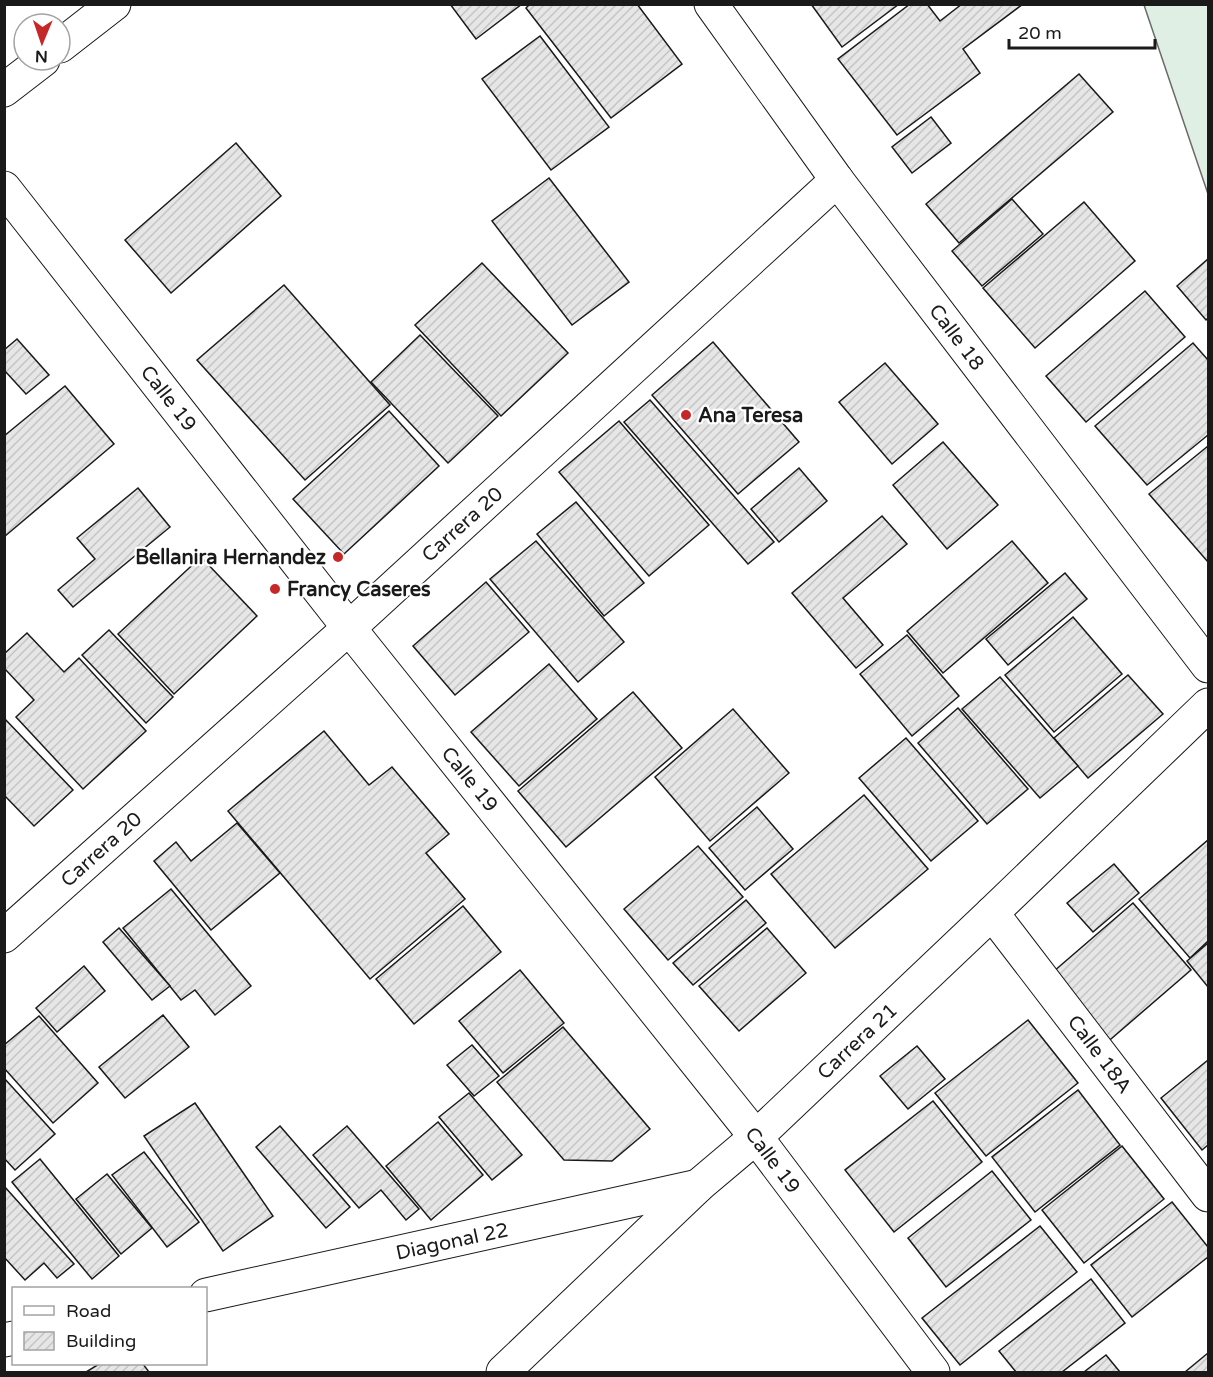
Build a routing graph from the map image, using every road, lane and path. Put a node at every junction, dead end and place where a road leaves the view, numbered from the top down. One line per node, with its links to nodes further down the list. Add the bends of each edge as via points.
1 (114, 4): 3 (street)
2 (711, 4): 6 (street, Calle 18)
3 (72, 37)
4 (27, 72): 5 (street)
5 (4, 90)
6 (837, 180): 8 (street, Carrera 20); 9 (street, Calle 18)
7 (4, 188): 8 (street, Calle 19)
8 (349, 628): 12 (street, Carrera 20); 13 (street, Calle 19)
9 (1209, 666)
10 (1209, 705): 11 (street, Carrera 21)
11 (992, 913): 13 (street, Carrera 21); 15 (street, Calle 18A)
12 (4, 936)
13 (756, 1137): 14 (street, Carrera 21); 18 (street, Calle 19)
14 (698, 1186): 16 (street, Diagonal 22); 17 (street, Carrera 21)
15 (1209, 1195)
16 (207, 1295)
17 (503, 1372)
18 (933, 1372)

